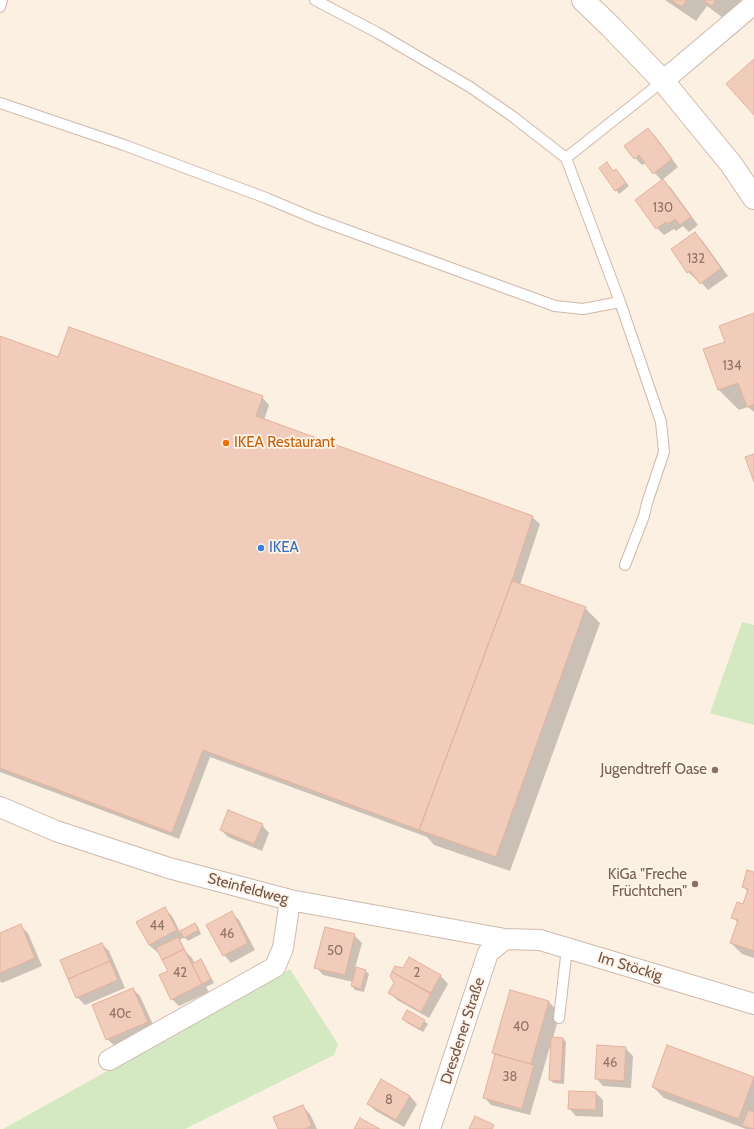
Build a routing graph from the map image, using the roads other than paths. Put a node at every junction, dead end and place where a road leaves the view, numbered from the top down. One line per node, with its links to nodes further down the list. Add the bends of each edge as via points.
1 (2, 0): 5 (lane)
2 (315, 0): 8 (lane, via 378,33 470,87)
3 (582, 0): 6 (main road, via 612,27)
4 (754, 4): 6 (street)
5 (0, 6)
6 (663, 81): 8 (lane); 9 (main road, via 731,164)
7 (0, 102): 10 (lane, via 124,145 316,219 555,306 584,309)
8 (566, 158): 10 (lane)
9 (754, 198)
10 (620, 302): 11 (lane, via 661,422 664,452)
11 (625, 565)
12 (0, 807): 13 (street, Steinfeldweg, via 56,831 169,868)
13 (290, 900): 14 (street, Steinfeldweg); 18 (street, via 282,948 275,967)
14 (505, 939): 15 (street, Im Stöckig, via 540,940); 19 (street, Dresdener Straße, via 488,953)
15 (567, 948): 16 (street, Im Stöckig); 17 (lane)
16 (754, 1004)
17 (560, 1018)
18 (108, 1060)
19 (430, 1129)

